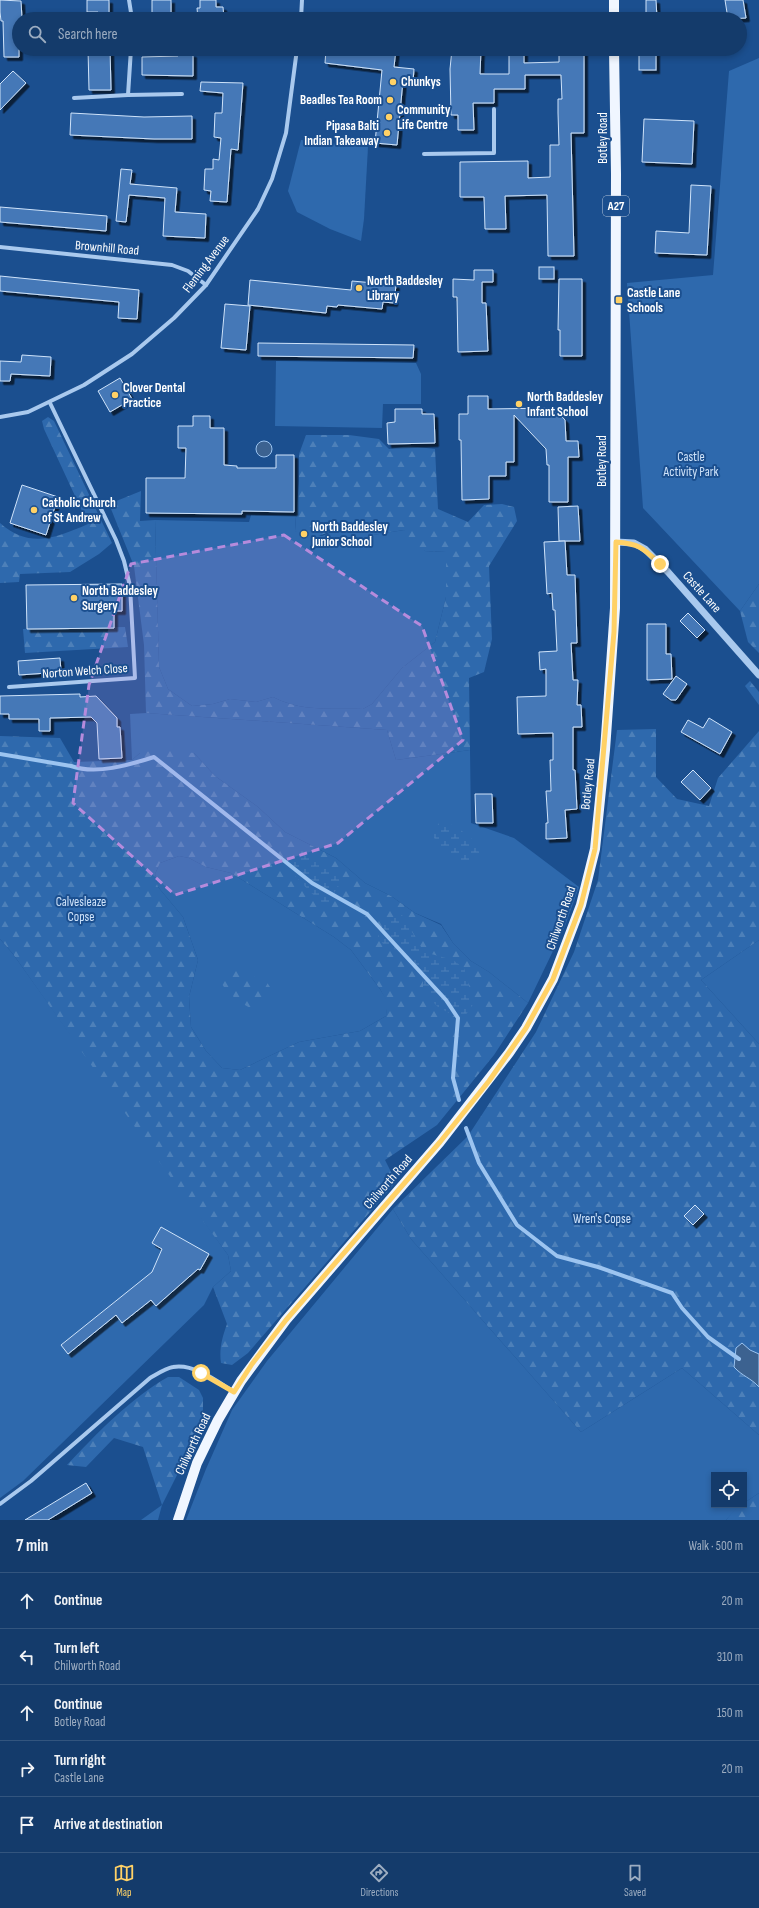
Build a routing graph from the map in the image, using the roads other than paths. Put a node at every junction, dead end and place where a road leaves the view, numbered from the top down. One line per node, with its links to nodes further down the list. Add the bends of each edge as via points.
1 (129, 0): 4 (street)
2 (302, 0): 5 (street)
3 (614, 0): 6 (main road)
4 (131, 12)
5 (301, 12)
6 (614, 12)
7 (131, 56): 11 (street)
8 (296, 56): 16 (street, Fleming Avenue, via 286,133 272,179 258,209)
9 (614, 56): 19 (main road, Botley Road / A27)
10 (182, 94): 11 (street)
11 (128, 95): 12 (street)
12 (74, 98)
13 (494, 109): 14 (street, via 494,153)
14 (424, 154)
15 (0, 247): 16 (street, Brownhill Road, via 172,265 188,271)
16 (206, 285): 17 (street, Fleming Avenue, via 174,318 132,354)
17 (50, 403): 18 (street, Fleming Avenue, via 28,412); 21 (street, Norton Welch Close, via 124,561 130,586 135,678)
18 (0, 417)
19 (616, 542): 20 (street, Castle Lane, via 634,543 644,549 668,572); 22 (main road, Botley Road / A27, via 614,632)
20 (759, 675)
21 (9, 687)
22 (595, 849): 23 (main road, Chilworth Road / A27, via 581,905 562,958 521,1034 489,1081 440,1142 286,1320)
23 (234, 1392): 24 (street, via 201,1373 184,1367 173,1367 150,1378 31,1481); 25 (main road, Chilworth Road / A27, via 197,1463)
24 (0, 1504)
25 (178, 1520)

